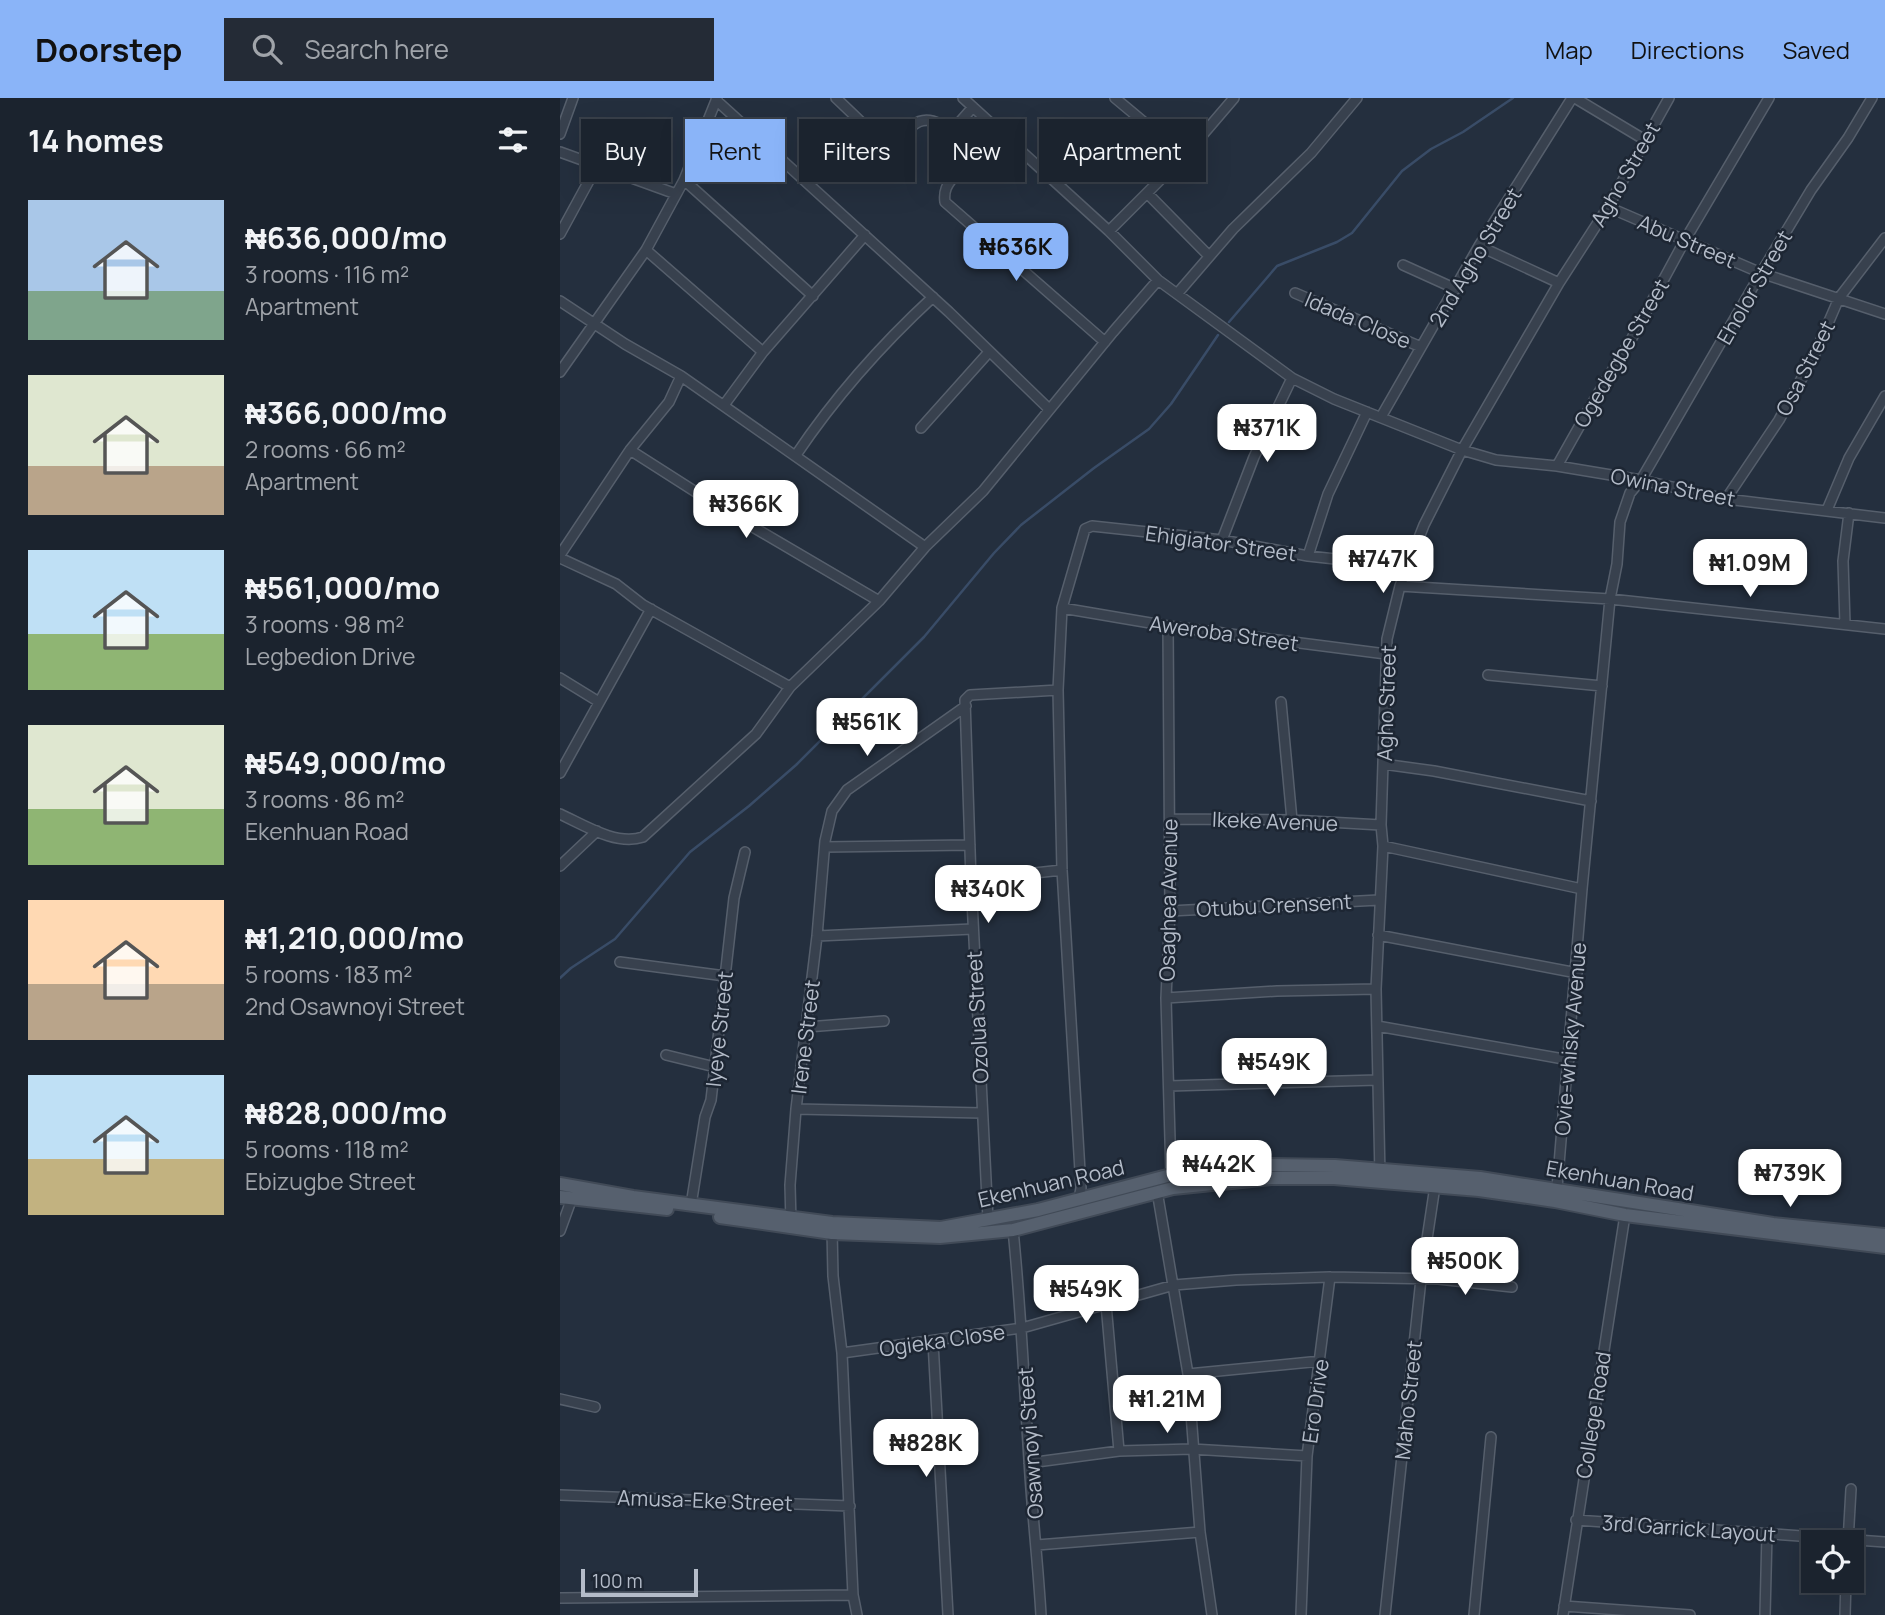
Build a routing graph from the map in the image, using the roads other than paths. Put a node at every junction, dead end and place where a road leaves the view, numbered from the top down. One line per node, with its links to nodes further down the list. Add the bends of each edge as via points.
1 (573, 98): 17 (street)
2 (836, 98): 15 (street, via 882,142 890,144 915,122)
3 (963, 98): 12 (street, Owina Street)
4 (1115, 98): 14 (street)
5 (1234, 98): 16 (street)
6 (1357, 98): 36 (street, via 1311,153)
7 (1574, 98): 18 (street); 34 (street, 2nd Agho Street)
8 (1669, 98): 18 (street, Agho Street)
9 (1769, 98): 33 (street, Ogedegbe Street)
10 (1872, 98): 38 (street, Eholor Street)
11 (717, 99): 21 (street); 31 (street)
12 (973, 107): 13 (street); 29 (street, Owina Street)
13 (962, 119)
14 (1139, 119)
15 (929, 120)
16 (1206, 131)
17 (560, 134)
18 (1645, 140): 28 (street, Agho Street)
19 (560, 152): 20 (street)
20 (581, 160)
21 (684, 180): 27 (street); 44 (street)
22 (588, 182): 30 (street)
23 (642, 182): 27 (street)
24 (950, 182): 50 (street, via 945,202)
25 (1158, 182): 26 (street)
26 (1147, 193): 29 (street); 36 (street)
27 (676, 194): 35 (street)
28 (1608, 207): 33 (street, Abu Street); 40 (street, Agho Street)
29 (1109, 231): 39 (street, Owina Street)
30 (560, 234)
31 (865, 236): 44 (street); 45 (street)
32 (1885, 238): 46 (street, Osa Street)
33 (1685, 240): 38 (street, Abu Street); 66 (street, Ogedegbe Street)
34 (1479, 246): 40 (street); 41 (street, 2nd Agho Street)
35 (646, 250): 49 (street); 52 (street)
36 (1209, 256): 43 (street)
37 (1403, 265): 41 (street)
38 (1761, 273): 46 (street, Abu Street); 67 (street, Eholor Street)
39 (1158, 280): 43 (street, Owina Street); 50 (street)
40 (1559, 283): 64 (street, Agho Street)
41 (1455, 289): 51 (street, 2nd Agho Street)
42 (1295, 293): 51 (street, Idada Close)
43 (1177, 294): 56 (street, Owina Street)
44 (813, 296): 52 (street)
45 (933, 297): 53 (street); 65 (street, via 861,370)
46 (1839, 298): 48 (street, Abu Street); 68 (street, Osa Street, via 1779,420)
47 (560, 301): 49 (street)
48 (1885, 314)
49 (596, 324): 54 (street); 55 (street)
50 (1105, 342): 59 (street)
51 (1421, 347): 61 (street, 2nd Agho Street)
52 (763, 352): 58 (street)
53 (989, 352): 59 (street); 62 (street)
54 (560, 372)
55 (681, 376): 58 (street); 63 (street, via 665,408)
56 (1292, 379): 60 (street, Owina Street); 72 (street, via 1254,457)
57 (1885, 396): 69 (street, via 1849,458)
58 (724, 405): 65 (street)
59 (1049, 409): 73 (street, via 983,491)
60 (1367, 412): 61 (street, Owina Street); 74 (street, via 1328,494)
61 (1381, 417): 64 (street, Owina Street)
62 (920, 428)
63 (630, 450): 75 (street); 79 (street)
64 (1462, 450): 66 (street, Owina Street, via 1496,460); 76 (street, Agho Street)
65 (796, 455): 73 (street)
66 (1557, 466): 67 (street, Owina Street)
67 (1641, 480): 68 (street, Owina Street); 78 (street, Eholor Street, via 1630,493 1620,522)
68 (1726, 499): 69 (street, Owina Street)
69 (1827, 510): 70 (street, Owina Street)
70 (1849, 513): 71 (street, Owina Street); 82 (street, via 1843,561)
71 (1885, 518)
72 (1222, 540): 74 (street, Ehigiator Street); 80 (street, Ehigiator Street, via 1092,526 1081,537)
73 (925, 547): 79 (street)
74 (1308, 556): 76 (street, Ehigiator Street)
75 (560, 557): 81 (street, via 616,584)
76 (1408, 567): 77 (street, Agho Street)
77 (1400, 586): 78 (street); 85 (street, Agho Street)
78 (1610, 599): 82 (street); 88 (street, Ovie-whisky Avenue)
79 (878, 601): 89 (street)
80 (1062, 608): 83 (street, Aweroba Street); 90 (street)
81 (651, 609): 89 (street); 91 (street)
82 (1845, 624): 84 (street)
83 (1168, 626): 85 (street, Aweroba Street); 98 (street, Osaghea Avenue)
84 (1885, 629)
85 (1386, 654): 94 (street, Agho Street)
86 (1488, 675): 88 (street)
87 (560, 678): 91 (street)
88 (1602, 686): 96 (street, Ovie-whisky Avenue)
89 (790, 687): 101 (street, via 756,734 643,837 623,839)
90 (1058, 690): 93 (street, via 970,695); 107 (street)
91 (599, 702): 95 (street)
92 (1281, 702): 99 (street)
93 (966, 706): 102 (street, Ozolua Street); 104 (street, Irene Street, via 840,797 832,811)
94 (1383, 764): 96 (street); 100 (street, Agho Street)
95 (560, 773)
96 (1591, 802): 109 (street, Ovie-whisky Avenue)
97 (560, 814): 101 (street)
98 (1170, 819): 99 (street, Ikeke Avenue); 111 (street, Osaghea Avenue)
99 (1292, 820): 100 (street, Ikeke Avenue)
100 (1381, 825): 103 (street, Agho Street)
101 (597, 831): 106 (street)
102 (970, 845): 104 (street); 108 (street, Ozolua Street)
103 (1383, 846): 109 (street); 110 (street, Agho Street)
104 (825, 847): 114 (street, Irene Street)
105 (745, 852): 117 (street, Iyeye Street, via 734,898)
106 (560, 866)
107 (1062, 870): 108 (street); 137 (street, via 1082,1188)
108 (971, 880): 112 (street, Ozolua Street)
109 (1582, 889): 116 (street, Ovie-whisky Avenue)
110 (1379, 900): 111 (street, Otubu Crensent); 113 (street, Agho Street)
111 (1170, 911): 119 (street, Osaghea Avenue)
112 (973, 929): 114 (street); 129 (street, Ozolua Street)
113 (1378, 935): 116 (street); 118 (street, Agho Street)
114 (817, 936): 122 (street, Irene Street)
115 (620, 962): 117 (street)
116 (1577, 973): 124 (street, Ovie-whisky Avenue)
117 (725, 976): 125 (street, Iyeye Street)
118 (1376, 989): 119 (street); 121 (street, Agho Street)
119 (1166, 998): 127 (street, Osaghea Avenue)
120 (884, 1021): 122 (street)
121 (1377, 1026): 124 (street); 126 (street, Agho Street)
122 (807, 1027): 128 (street, Irene Street)
123 (666, 1055): 125 (street)
124 (1569, 1059): 134 (street, Ovie-whisky Avenue)
125 (715, 1067): 138 (street, Iyeye Street)
126 (1378, 1080): 127 (street); 131 (street, Agho Street)
127 (1169, 1086): 130 (street, Osaghea Avenue)
128 (796, 1109): 129 (street); 141 (street, Irene Street)
129 (982, 1113): 140 (street, Ozolua Street)
130 (1171, 1175): 131 (main road, Ekenhuan Road, via 1270,1165); 137 (main road, Ekenhuan Road)
131 (1380, 1175): 133 (main road, Ekenhuan Road); 134 (main road, Ekenhuan Road, via 1480,1178); 135 (main road, Ekenhuan Road, via 1271,1178)
132 (560, 1184): 138 (main road, Ekenhuan Road)
133 (1435, 1186): 139 (main road, Ekenhuan Road); 148 (street, Maho Street)
134 (1557, 1188): 145 (main road, Ekenhuan Road, via 1773,1224)
135 (1157, 1191): 143 (main road, Ekenhuan Road); 149 (street)
136 (566, 1197): 141 (main road, Ekenhuan Road); 144 (street)
137 (1079, 1199): 140 (main road, Ekenhuan Road)
138 (691, 1205): 141 (main road, Ekenhuan Road)
139 (1625, 1215): 146 (main road, Ekenhuan Road); 167 (street, College Road)
140 (988, 1219): 142 (main road, Ekenhuan Road, via 941,1228)
141 (791, 1223): 142 (main road, Ekenhuan Road)
142 (832, 1228): 143 (main road, Ekenhuan Road, via 940,1237); 154 (street)
143 (1013, 1230): 152 (street, Osawnoyi Steet)
144 (560, 1231)
145 (1885, 1235)
146 (1885, 1247)
147 (1330, 1278): 148 (street); 149 (street, Ogieka Close); 155 (street, Ero Drive)
148 (1420, 1279): 150 (street); 184 (street, Maho Street)
149 (1174, 1285): 151 (street, Ogieka Close); 156 (street)
150 (1512, 1287)
151 (1106, 1304): 152 (street, Ogieka Close); 161 (street)
152 (1022, 1328): 153 (street, Ogieka Close); 163 (street, Osawnoyi Steet)
153 (933, 1342): 154 (street, Ogieka Close); 180 (street)
154 (842, 1353): 166 (street)
155 (1321, 1361): 156 (street); 162 (street, Ero Drive)
156 (1188, 1374): 160 (street)
157 (560, 1399): 158 (street)
158 (595, 1407)
159 (1491, 1437): 185 (street)
160 (1192, 1449): 161 (street); 162 (street); 169 (street)
161 (1119, 1451): 163 (street)
162 (1307, 1456): 183 (street, Ero Drive)
163 (1029, 1463): 174 (street, Osawnoyi Steet)
164 (1851, 1489): 168 (street)
165 (560, 1495): 166 (street, Amusa-Eke Street)
166 (850, 1506): 176 (street)
167 (1576, 1520): 170 (street, 3rd Garrick Layout); 178 (street, College Road)
168 (1849, 1530)
169 (1200, 1532): 174 (street); 182 (street)
170 (1768, 1533): 171 (street, 3rd Garrick Layout); 187 (street)
171 (1801, 1536)
172 (1864, 1541): 173 (street, 3rd Garrick Layout)
173 (1885, 1542)
174 (1037, 1545): 181 (street, Osawnoyi Steet)
175 (1846, 1593): 188 (street)
176 (853, 1595): 177 (street); 179 (street)
177 (560, 1598)
178 (1564, 1611): 186 (street)
179 (856, 1615)
180 (948, 1615)
181 (1041, 1615)
182 (1212, 1615)
183 (1301, 1615)
184 (1385, 1615)
185 (1475, 1615)
186 (1690, 1615)
187 (1765, 1615)
188 (1845, 1615)

